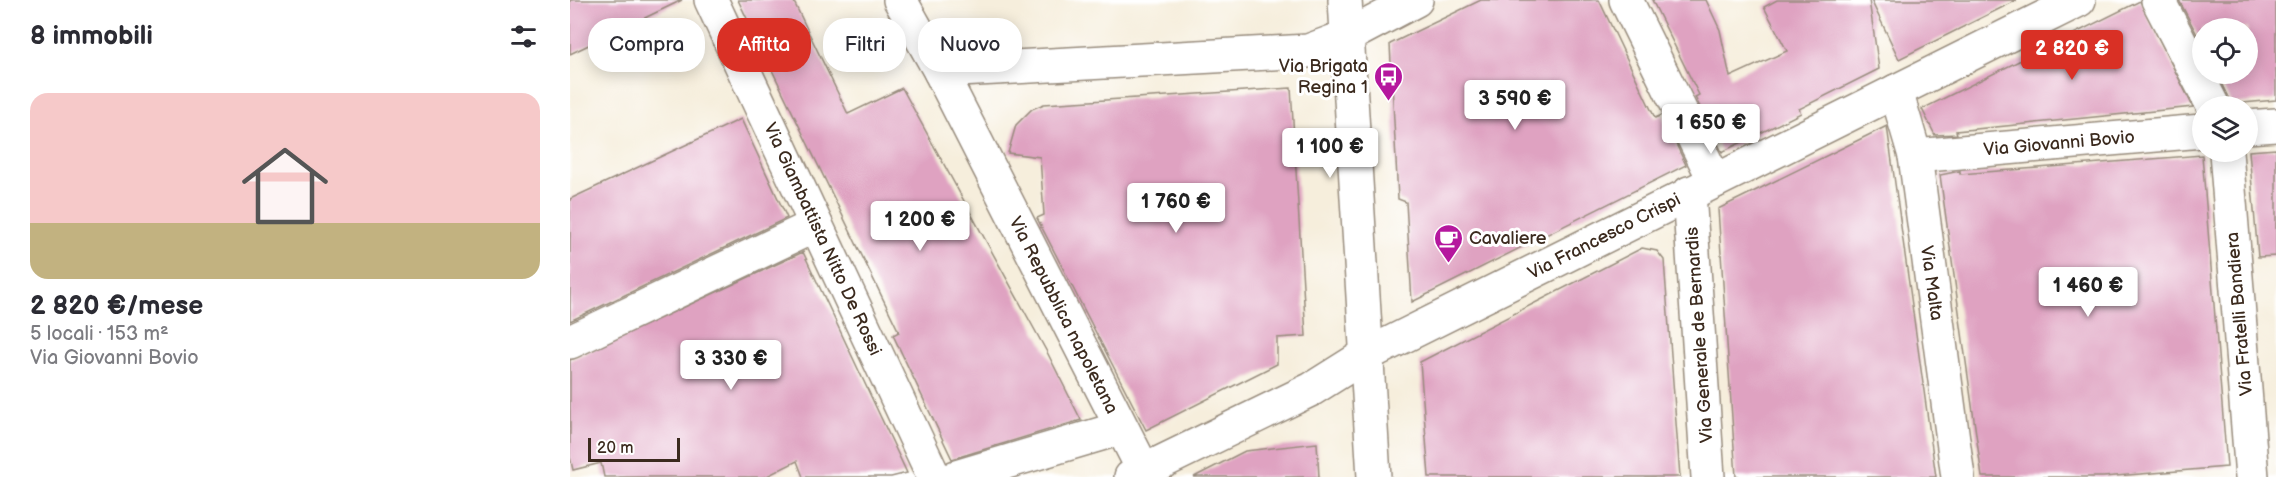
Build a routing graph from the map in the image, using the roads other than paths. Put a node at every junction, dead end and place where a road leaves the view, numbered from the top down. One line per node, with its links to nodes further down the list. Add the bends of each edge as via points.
1 (711, 0): 20 (street, Via Giambattista Nitto De Rossi)
2 (900, 0): 8 (street, Via Repubblica napoletana)
3 (1345, 0): 9 (street)
4 (1416, 0): 9 (street)
5 (1626, 0): 19 (street)
6 (2079, 0): 12 (street, Via Francesco Crispi)
7 (2158, 0): 13 (street)
8 (918, 32)
9 (1348, 36): 10 (street, via 1308,51 1290,53); 22 (street)
10 (1022, 66)
11 (941, 72): 23 (street, Via Repubblica napoletana)
12 (1896, 91): 17 (street, Via Malta); 19 (street, Via Francesco Crispi)
13 (2208, 96)
14 (2276, 125): 15 (street)
15 (2258, 126)
16 (2192, 132): 17 (street, Via Giovanni Bovio)
17 (1915, 156): 29 (street, Via Malta)
18 (2227, 162): 30 (street, Via Fratelli Bandiera)
19 (1702, 187): 22 (street, Via Francesco Crispi); 28 (street, Via Generale de Bernardis)
20 (816, 225): 21 (street); 25 (street, Via Giambattista Nitto De Rossi)
21 (570, 342)
22 (1366, 355): 24 (street, Via Francesco Crispi, via 1312,389); 27 (street)
23 (1121, 428): 24 (street, Via Repubblica napoletana); 26 (street)
24 (1138, 474)
25 (934, 477)
26 (956, 477)
27 (1374, 477)
28 (1708, 477)
29 (1958, 477)
30 (2252, 477)

